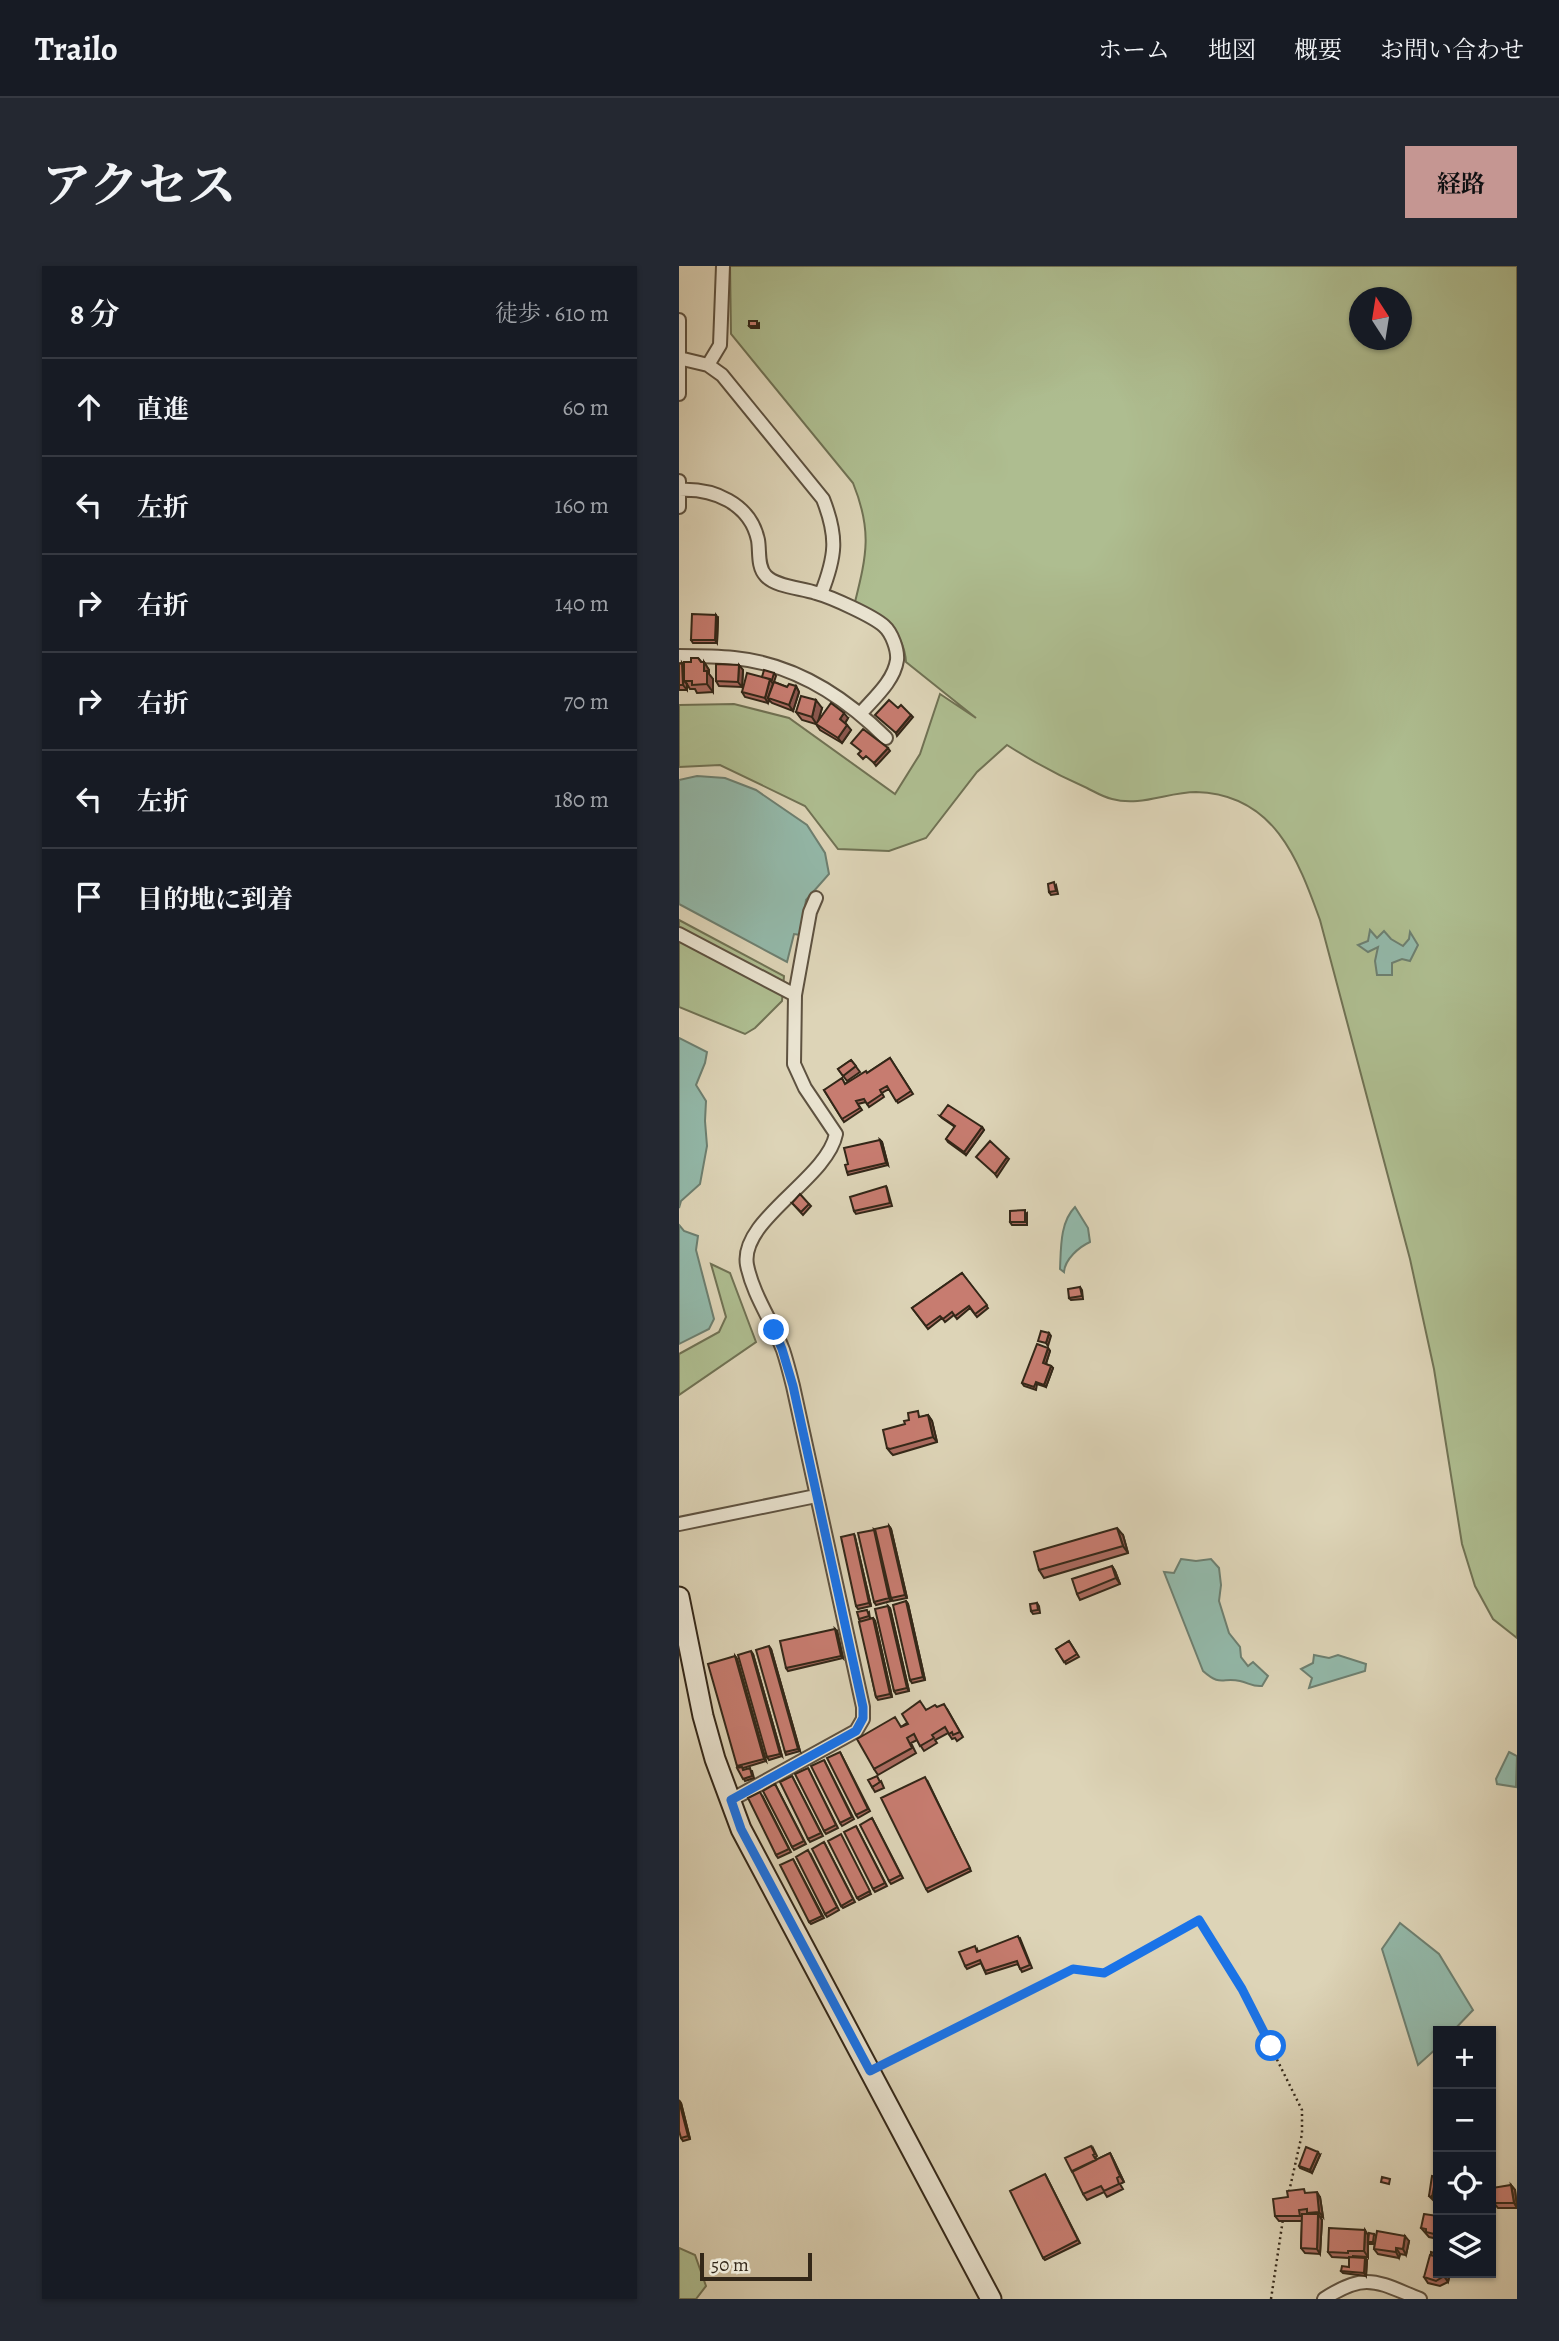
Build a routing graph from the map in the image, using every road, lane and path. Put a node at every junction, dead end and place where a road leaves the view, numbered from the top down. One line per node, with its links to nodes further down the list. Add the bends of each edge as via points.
1 (723, 266): 4 (street, via 720,345)
2 (679, 320): 3 (street)
3 (679, 358): 4 (street); 5 (street)
4 (708, 365): 9 (street, via 722,375 823,499 835,541)
5 (679, 394)
6 (679, 481): 7 (street)
7 (679, 490): 8 (street); 9 (street, via 718,494 737,506 758,538 764,574)
8 (679, 507)
9 (821, 594): 12 (street, via 884,626 894,643 897,660 890,679)
10 (679, 642): 11 (street)
11 (679, 656): 12 (street, via 734,658 782,668 814,682)
12 (861, 713): 13 (street)
13 (886, 738)
14 (816, 898): 16 (street)
15 (679, 934): 16 (street)
16 (795, 995): 17 (street, via 794,1064 836,1134 811,1174 752,1237 746,1262 782,1349)
17 (816, 1496): 18 (street); 20 (street, via 863,1718 856,1731)
18 (679, 1524)
19 (679, 1597): 20 (street, via 703,1716)
20 (731, 1800): 21 (street, via 741,1829)
21 (870, 2071): 22 (path, via 1073,1969 1104,1973 1199,1920 1242,1989 1302,2110 1302,2134); 24 (street)
22 (1288, 2195)
23 (1286, 2208): 25 (path)
24 (991, 2299)
25 (1271, 2299)
26 (1324, 2299): 27 (street, via 1343,2286 1367,2281)
27 (1420, 2299)

